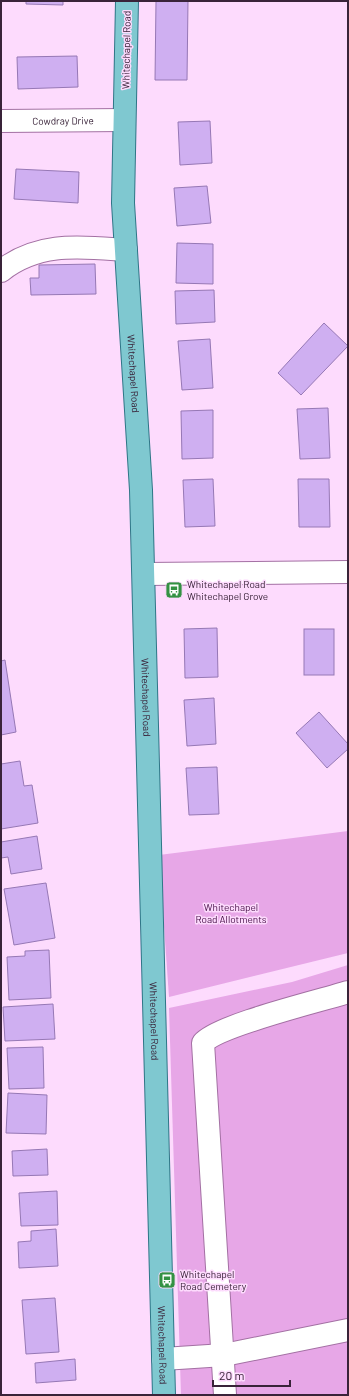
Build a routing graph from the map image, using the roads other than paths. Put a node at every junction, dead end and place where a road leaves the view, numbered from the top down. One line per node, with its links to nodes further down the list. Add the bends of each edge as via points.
1 (127, 1): 2 (main road, Whitechapel Road)
2 (124, 120): 3 (street, Cowdray Drive); 4 (main road, Whitechapel Road, via 123,202)
3 (1, 121)
4 (126, 250): 5 (street, via 54,248 18,258); 7 (main road, Whitechapel Road)
5 (1, 271)
6 (348, 572): 7 (street)
7 (144, 574): 11 (main road, Whitechapel Road)
8 (348, 992): 10 (street, via 228,1028 208,1037 203,1043)
9 (348, 1330): 10 (street)
10 (224, 1355): 11 (street); 13 (street)
11 (163, 1359): 12 (main road, Whitechapel Road)
12 (164, 1395)
13 (225, 1395)

